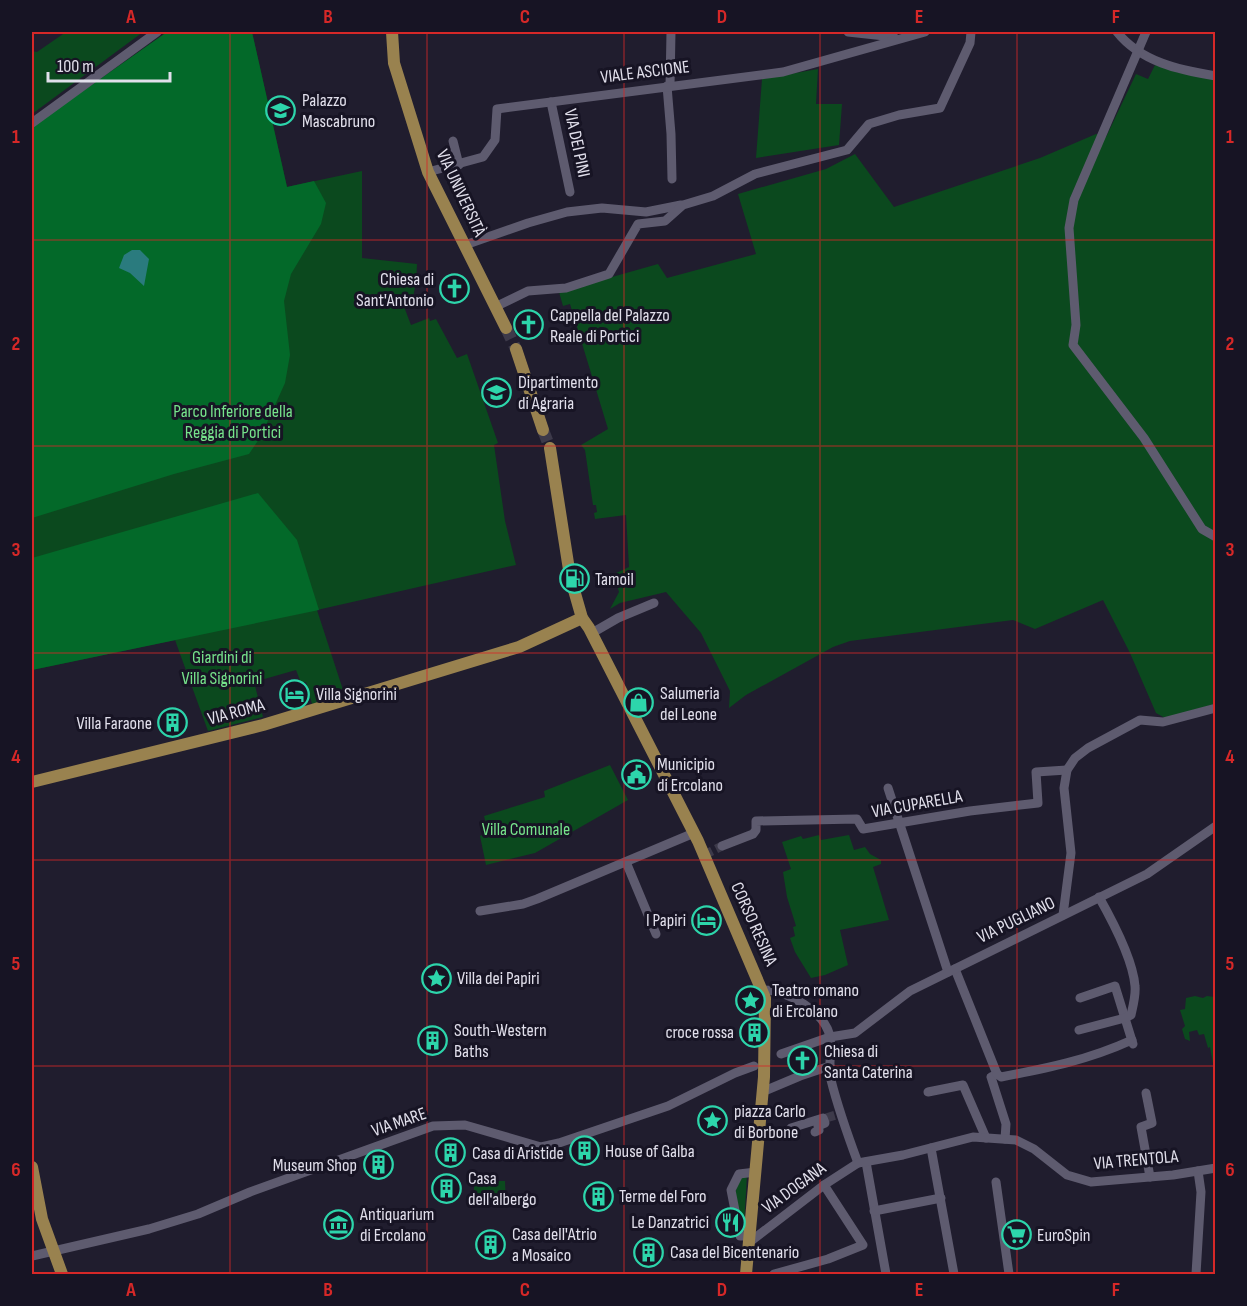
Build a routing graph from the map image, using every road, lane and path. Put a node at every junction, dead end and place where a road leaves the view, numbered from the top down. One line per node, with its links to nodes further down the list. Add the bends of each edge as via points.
1 (157, 32): 14 (street)
2 (392, 32): 17 (main road, VIA UNIVERSITÀ, via 394,63)
3 (671, 32): 12 (street)
4 (848, 32): 9 (street)
5 (926, 32): 9 (street, VIALE ASCIONE)
6 (971, 32): 20 (street, via 970,43 940,108 869,124 847,150 754,174 713,196)
7 (1117, 32): 10 (street)
8 (1146, 32): 10 (street)
9 (900, 38): 12 (street, VIALE ASCIONE, via 783,72)
10 (1137, 52): 11 (street, via 1154,61); 27 (street, via 1074,200 1069,228 1076,325 1073,345 1144,438 1202,529)
11 (1215, 76)
12 (669, 86): 13 (street, VIALE ASCIONE); 18 (street)
13 (551, 102): 16 (street, VIALE ASCIONE, via 498,109 495,140 483,157); 19 (street, VIA DEI PINI)
14 (32, 123)
15 (453, 141): 16 (street)
16 (459, 165): 17 (street, VIALE ASCIONE)
17 (428, 172): 21 (main road, VIA UNIVERSITÀ)
18 (672, 179)
19 (570, 192)
20 (683, 205): 21 (street, via 646,212 602,208 567,212); 22 (street, via 665,221 638,224 609,274 566,288 528,291)
21 (465, 245): 22 (main road, VIA UNIVERSITÀ)
22 (495, 307): 23 (main road, VIA UNIVERSITÀ)
23 (506, 328)
24 (516, 349): 25 (main road)
25 (543, 430)
26 (550, 448): 29 (main road, via 570,576)
27 (1215, 537)
28 (654, 603): 30 (street)
29 (582, 618): 30 (main road, CORSO RESINA); 33 (main road, VIA ROMA, via 519,647 263,725)
30 (592, 633): 37 (main road, CORSO RESINA)
31 (1215, 708): 32 (street, via 1163,722 1140,720 1088,748)
32 (1067, 770): 35 (street, VIA CUPARELLA, via 1036,772 1038,804); 42 (street, via 1064,788 1071,853)
33 (32, 782)
34 (888, 788): 35 (street)
35 (900, 824): 38 (street, VIA CUPARELLA, via 863,830 857,819 756,820 753,834); 44 (street)
36 (1215, 826): 40 (street, VIA PUGLIANO, via 1147,874)
37 (694, 833): 39 (street); 45 (main road, CORSO RESINA)
38 (722, 846)
39 (626, 862): 41 (street, via 530,902); 43 (street)
40 (1099, 897): 42 (street, VIA PUGLIANO); 47 (street, via 1132,970 1135,987 1131,1014)
41 (480, 910)
42 (1063, 915): 44 (street, VIA PUGLIANO)
43 (656, 934)
44 (952, 970): 49 (street, VIA PUGLIANO, via 910,991 855,1033); 53 (street)
45 (763, 990): 49 (street, via 811,1008 824,1022); 54 (main road, CORSO RESINA)
46 (1080, 998): 47 (street, via 1114,986)
47 (1125, 1018): 48 (street); 53 (street, via 1132,1042 1055,1066 1001,1077)
48 (1079, 1030)
49 (830, 1037): 50 (street, VIA PUGLIANO); 52 (street)
50 (781, 1054)
51 (754, 1066): 73 (street, VIA MARE, via 668,1106 559,1143 541,1147 465,1125 434,1126 198,1214)
52 (830, 1066): 54 (street); 62 (street, via 839,1115)
53 (997, 1074): 60 (street, via 991,1077 1006,1124)
54 (762, 1092): 66 (main road, CORSO RESINA)
55 (928, 1092): 59 (street, via 963,1085)
56 (1146, 1093): 67 (street, via 1152,1123 1141,1127)
57 (791, 1128): 58 (street, via 825,1119)
58 (815, 1132)
59 (986, 1138): 60 (street, VIA TRENTOLA); 61 (street, VIA TRENTOLA, via 973,1137)
60 (1005, 1139): 67 (street, VIA TRENTOLA, via 1016,1140 1068,1175 1091,1182)
61 (931, 1148): 62 (street, VIA TRENTOLA); 70 (street)
62 (862, 1163): 69 (street, VIA DOGANA); 71 (street)
63 (32, 1167): 73 (main road)
64 (1215, 1168): 65 (street, VIA TRENTOLA)
65 (1198, 1171): 67 (street, VIA TRENTOLA); 81 (street, via 1201,1192)
66 (756, 1172): 72 (main road, CORSO RESINA); 72 (street, via 739,1174 731,1190 741,1236)
67 (1150, 1177)
68 (996, 1182): 80 (street)
69 (824, 1185): 72 (street, VIA DOGANA); 77 (street, via 863,1245)
70 (941, 1198): 71 (street); 79 (street)
71 (874, 1211): 78 (street)
72 (751, 1238): 76 (main road, CORSO RESINA)
73 (52, 1250): 74 (street, VIA MARE); 75 (main road)
74 (32, 1256)
75 (62, 1275)
76 (746, 1275)
77 (774, 1275)
78 (886, 1275)
79 (954, 1275)
80 (1009, 1275)
81 (1196, 1275)

